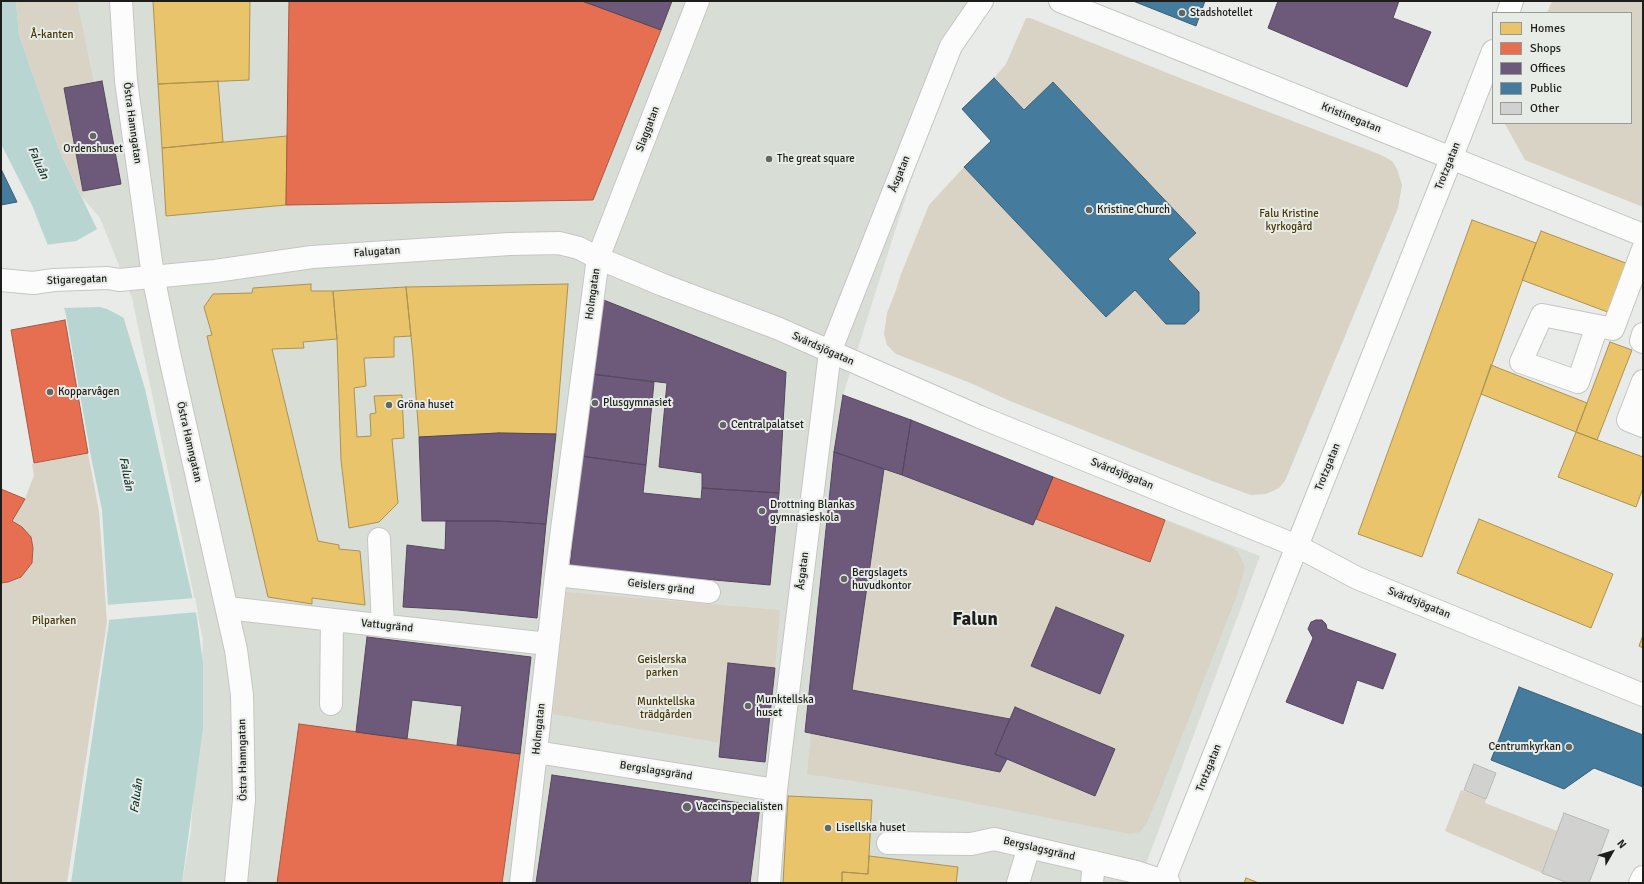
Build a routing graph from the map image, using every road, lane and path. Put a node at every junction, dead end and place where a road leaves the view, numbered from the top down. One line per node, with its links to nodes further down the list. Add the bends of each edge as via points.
1 (121, 1): 12 (street, Östra Hamngatan, via 126,81)
2 (698, 1): 11 (street, Slaggatan)
3 (982, 1): 17 (street, Åsgatan, via 951,46)
4 (1060, 1): 8 (street, Kristinegatan)
5 (1512, 1): 6 (street)
6 (1508, 12)
7 (1492, 54): 8 (street, Trotzgatan)
8 (1451, 159): 9 (street, Kristinegatan); 21 (street, Trotzgatan)
9 (1643, 235)
10 (1643, 249): 14 (street, via 1613,329)
11 (598, 258): 12 (street, Falugatan, via 579,248 559,243 510,244 312,257 215,271); 17 (street, Svärdsjögatan, via 777,328); 22 (street, Holmgatan)
12 (154, 276): 13 (street, Stigaregatan, via 33,283); 23 (street, Östra Hamngatan, via 170,360)
13 (1, 280)
14 (1597, 326)
15 (1643, 334): 16 (street)
16 (1643, 342)
17 (828, 368): 21 (street, Svärdsjögatan, via 980,417); 30 (street, Åsgatan)
18 (1643, 381): 19 (street, via 1628,420)
19 (1643, 426)
20 (379, 539): 25 (street)
21 (1297, 546): 27 (street, Svärdsjögatan, via 1357,578); 35 (street, Trotzgatan)
22 (556, 575): 22 (street, Geislers gränd, via 686,590 709,592); 26 (street, Holmgatan)
23 (227, 608): 24 (street, Vattugränd); 36 (street, Östra Hamngatan, via 242,695 244,800)
24 (332, 620): 25 (street, Vattugränd); 28 (street)
25 (393, 627): 26 (street, Vattugränd)
26 (548, 644): 29 (street, Holmgatan)
27 (1643, 695)
28 (331, 704)
29 (536, 752): 30 (street, Bergslagsgränd); 37 (street, Holmgatan)
30 (778, 779): 38 (street, Åsgatan)
31 (888, 843): 32 (street, Bergslagsgränd, via 971,844 994,839)
32 (1029, 847): 33 (street, Bergslagsgränd); 39 (street)
33 (1093, 873): 35 (street, Bergslagsgränd, via 1136,872)
34 (1643, 877): 40 (street)
35 (1165, 882)
36 (236, 883)
37 (522, 883)
38 (769, 883)
39 (1018, 883)
40 (1640, 883)

